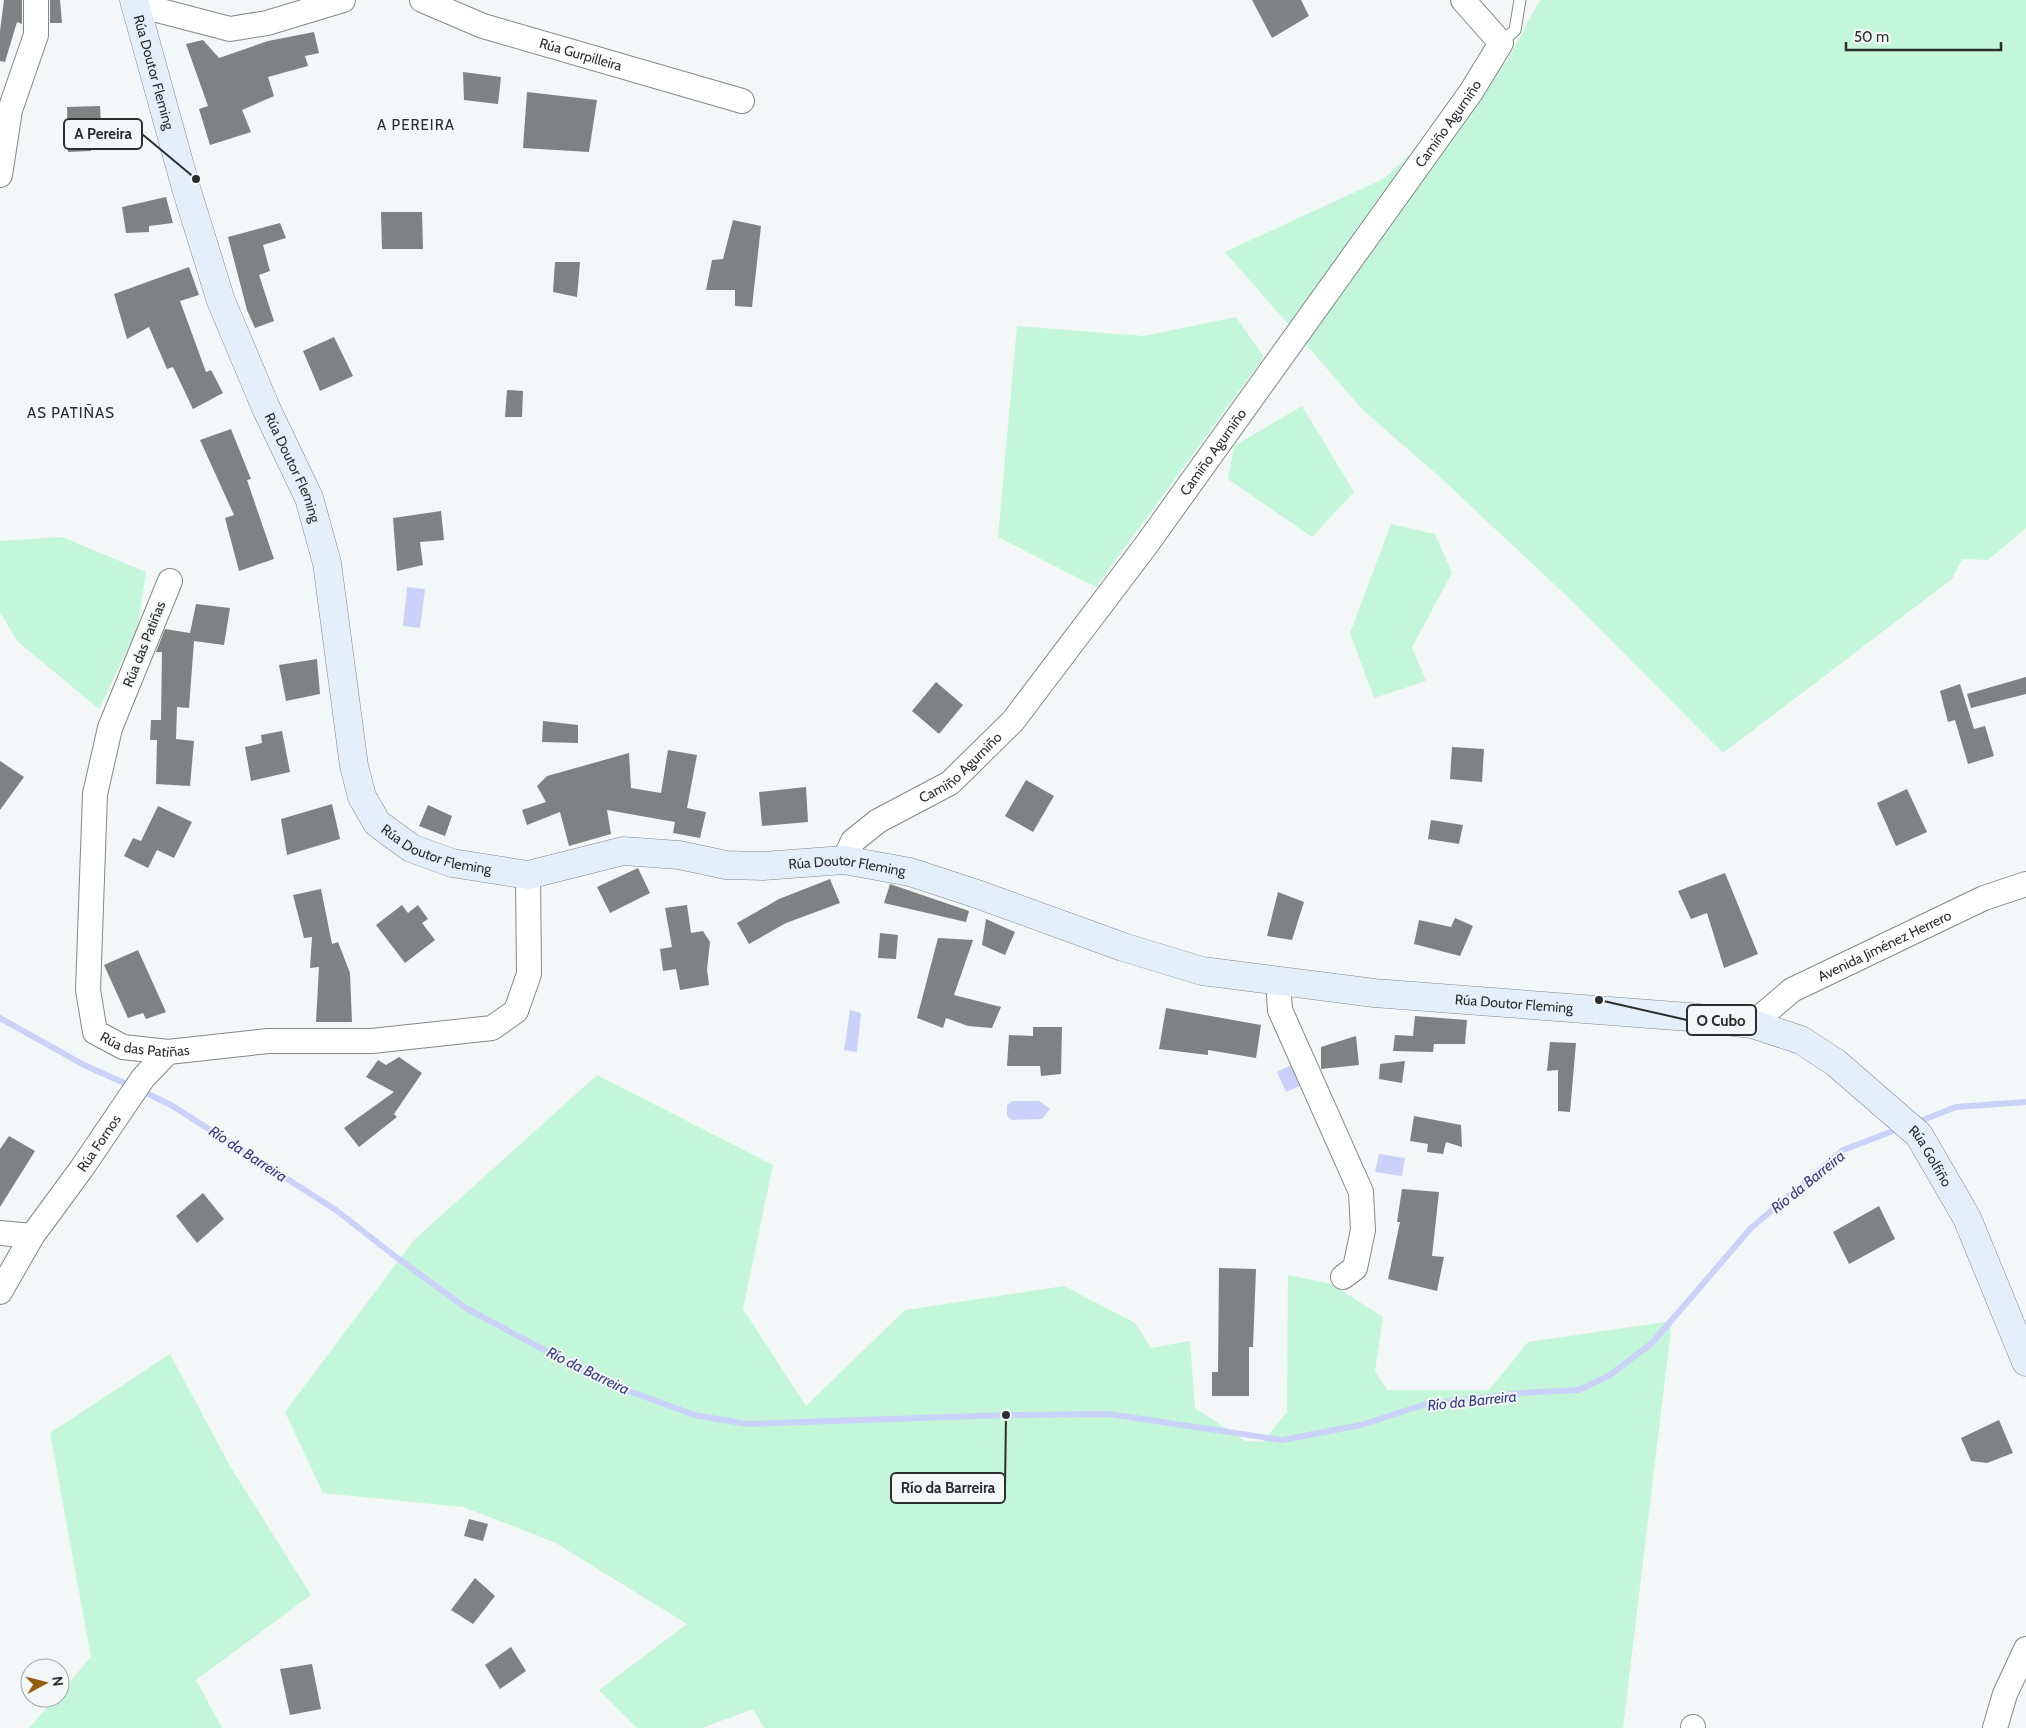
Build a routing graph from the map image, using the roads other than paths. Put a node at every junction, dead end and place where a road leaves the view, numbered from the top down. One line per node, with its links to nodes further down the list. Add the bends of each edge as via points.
1 (36, 0): 9 (street, via 36,35 10,110)
2 (343, 0): 6 (street, via 267,23 230,29)
3 (422, 0): 8 (street, Rúa Gurpilleira, via 484,26)
4 (1463, 0): 7 (street)
5 (1520, 0): 7 (lane, via 1515,30)
6 (135, 4): 12 (main road, Rúa Doutor Fleming, via 221,301 266,408 309,498 327,563 354,766 362,797 377,823 411,848 452,863)
7 (1501, 43): 11 (street, Camiño Agurniño, via 1471,92 1170,512 1013,721 950,783 878,821 859,836)
8 (742, 101)
9 (0, 175)
10 (170, 581): 16 (street, Rúa das Patiñas, via 110,728 95,794 88,990 95,1032 123,1047)
11 (844, 860): 12 (main road, Rúa Doutor Fleming, via 726,866 679,855 623,851); 14 (main road, Rúa Doutor Fleming, via 910,872 1123,947 1202,971)
12 (528, 875): 16 (street, Rúa das Patiñas, via 529,974 516,1010 492,1028 372,1041 268,1041)
13 (2026, 884): 15 (street, Avenida Jiménez Herrero, via 1984,898 1792,990)
14 (1278, 981): 15 (main road, Rúa Doutor Fleming, via 1374,993 1689,1016); 19 (street, via 1280,1010 1361,1192 1363,1230 1355,1268)
15 (1752, 1024): 21 (main road, Rúa Golfiño, via 1801,1040 1836,1063 1919,1134 1967,1218)
16 (168, 1052): 18 (street, Rúa Fornos, via 142,1078)
17 (0, 1233): 18 (street)
18 (32, 1236): 20 (street, Rúa Fornos)
19 (1343, 1277)
20 (0, 1292)
21 (2026, 1362)
22 (2026, 1649): 23 (street, via 2005,1694)
23 (1995, 1728)

